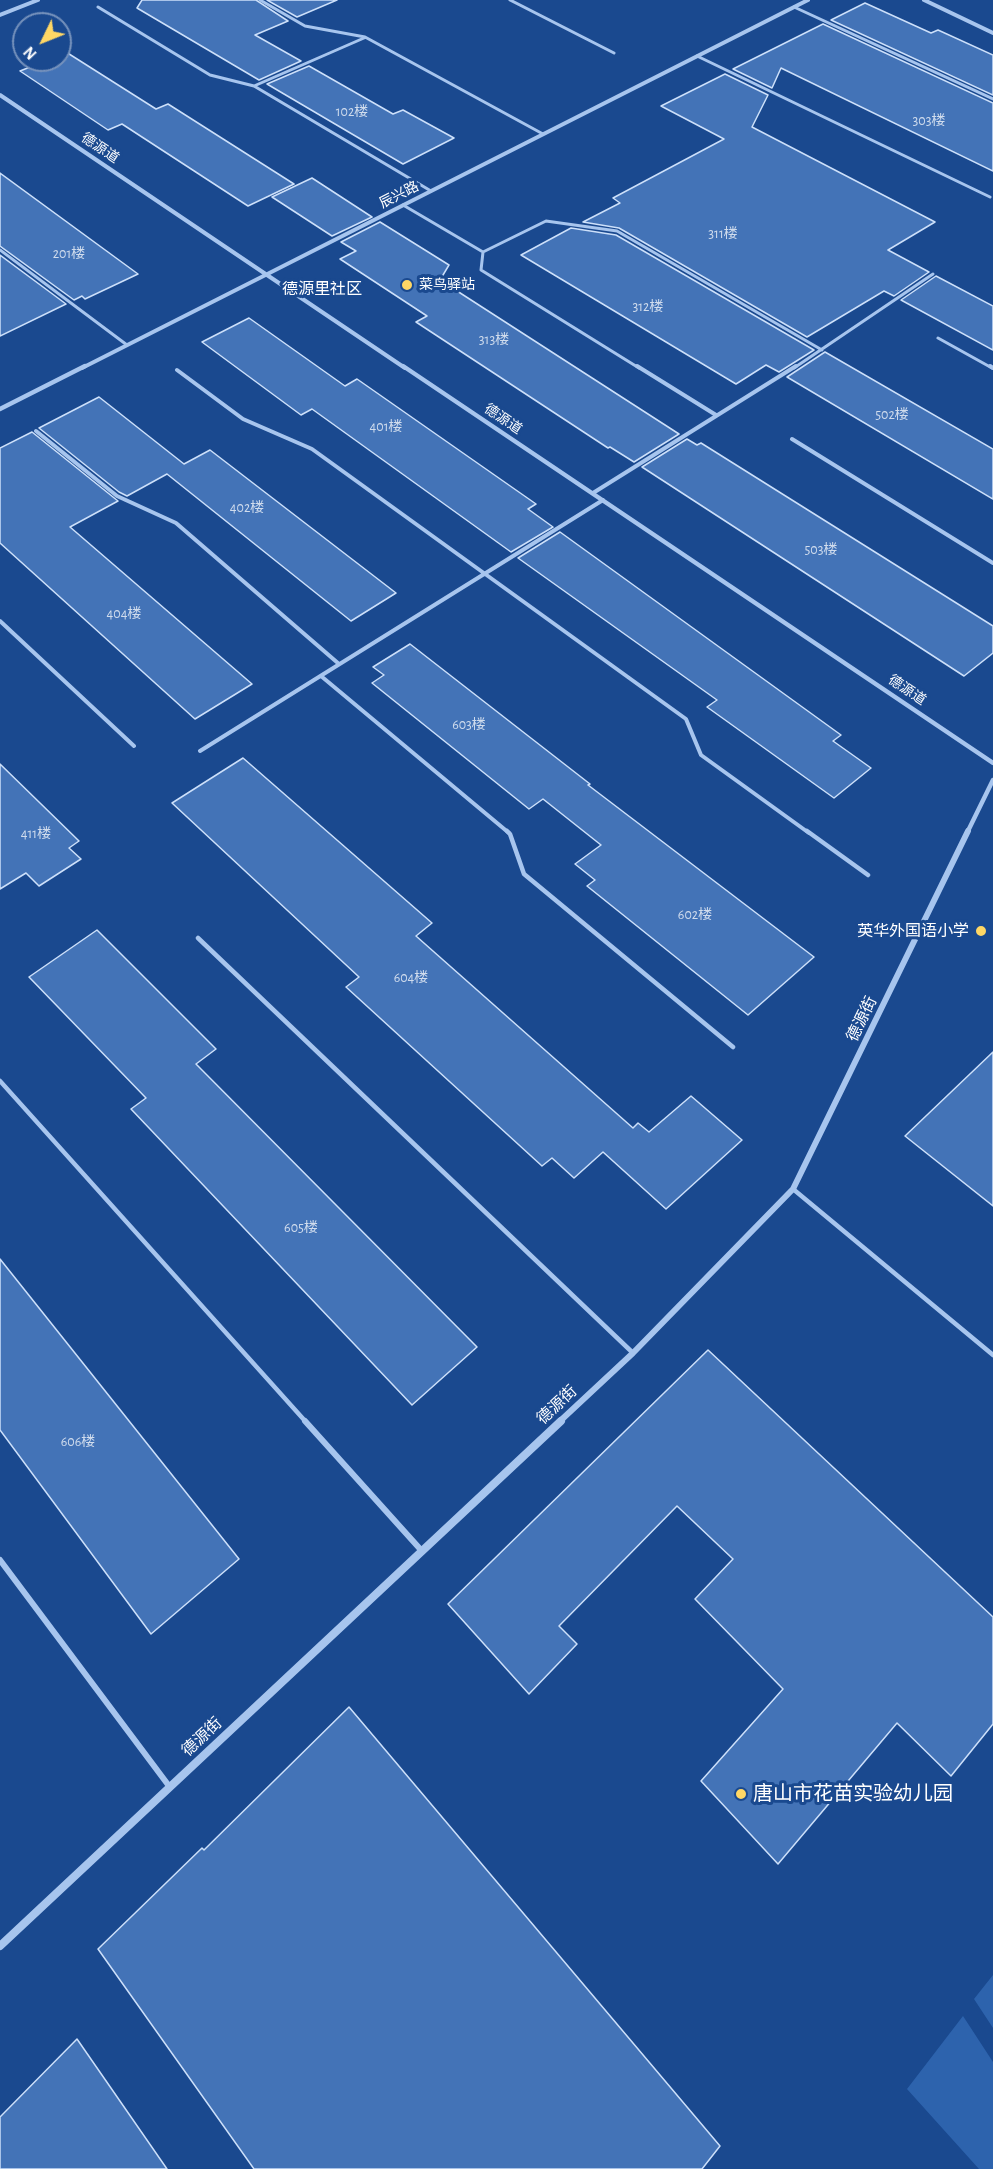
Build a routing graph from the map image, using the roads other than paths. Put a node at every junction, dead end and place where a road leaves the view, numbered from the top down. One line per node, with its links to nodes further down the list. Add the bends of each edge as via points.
1 (38, 0): 8 (street)
2 (260, 0): 10 (lane, via 305,26)
3 (510, 0): 11 (lane)
4 (808, 0): 7 (street, 辰兴路)
5 (924, 0): 9 (street)
6 (98, 7): 13 (lane, via 210,75)
7 (794, 7): 12 (street, 辰兴路); 15 (lane)
8 (0, 15)
9 (993, 33)
10 (365, 37): 13 (lane); 16 (lane)
11 (614, 53)
12 (698, 56): 16 (street, 辰兴路); 18 (lane)
13 (254, 86): 17 (lane)
14 (0, 95): 22 (street, 德源道)
15 (993, 99)
16 (543, 134): 17 (street, 辰兴路)
17 (430, 191): 19 (street, 辰兴路)
18 (990, 197)
19 (404, 205): 21 (lane); 22 (street, 辰兴路)
20 (0, 250): 25 (lane)
21 (483, 252): 26 (lane, via 546,221 617,231); 30 (lane, via 482,270)
22 (266, 274): 25 (street, 辰兴路); 33 (street, 德源道)
23 (933, 274): 26 (lane)
24 (938, 338): 27 (lane)
25 (127, 345): 29 (street, 辰兴路)
26 (822, 350): 30 (lane)
27 (993, 368)
28 (177, 370): 36 (lane, via 243,419 312,449)
29 (0, 409)
30 (716, 416): 33 (lane)
31 (36, 431): 38 (lane, via 117,496 176,523)
32 (792, 439): 35 (lane)
33 (593, 493): 34 (street, 德源道)
34 (603, 500): 36 (lane); 42 (street, 德源道)
35 (993, 562)
36 (485, 575): 38 (lane); 44 (lane, via 686,719 701,755)
37 (0, 621): 40 (lane)
38 (339, 664): 39 (lane)
39 (321, 676): 41 (lane); 46 (lane, via 510,834 524,874)
40 (134, 746)
41 (200, 751)
42 (993, 763)
43 (993, 780): 48 (street, 德源街)
44 (868, 875)
45 (198, 938): 49 (lane)
46 (733, 1047)
47 (0, 1082): 51 (lane)
48 (793, 1189): 49 (street, 德源街); 50 (lane)
49 (633, 1353): 51 (street, 德源街)
50 (993, 1355)
51 (421, 1550): 53 (street, 德源街)
52 (0, 1560): 53 (lane)
53 (169, 1786): 54 (street, 德源街)
54 (0, 1946)

